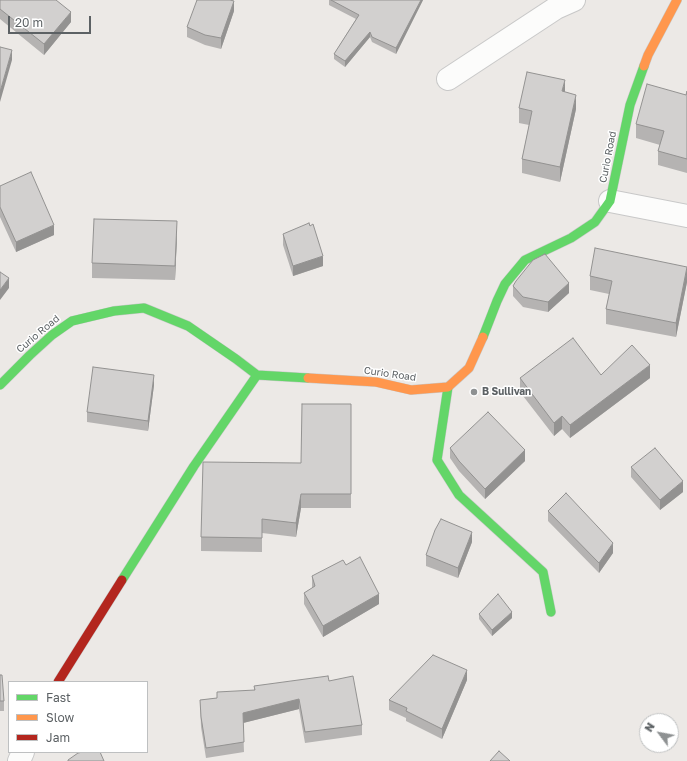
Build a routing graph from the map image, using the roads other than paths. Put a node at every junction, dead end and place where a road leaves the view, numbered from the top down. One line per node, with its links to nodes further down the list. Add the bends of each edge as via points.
1 (574, 0): 3 (street, via 556,8)
2 (677, 0): 4 (main road, Curio Road, via 648,55 630,105)
3 (448, 79)
4 (610, 201): 5 (street); 8 (main road, Curio Road, via 595,222 571,238 525,260 505,284 496,301 468,368)
5 (687, 216)
6 (257, 375): 7 (main road, Curio Road, via 188,326 144,308 114,311 72,321 52,335); 8 (main road, Curio Road, via 376,382 411,390); 10 (main road, via 194,466)
7 (0, 385)
8 (448, 387): 9 (main road, via 437,460 459,495 543,572)
9 (551, 612)
10 (59, 681)

